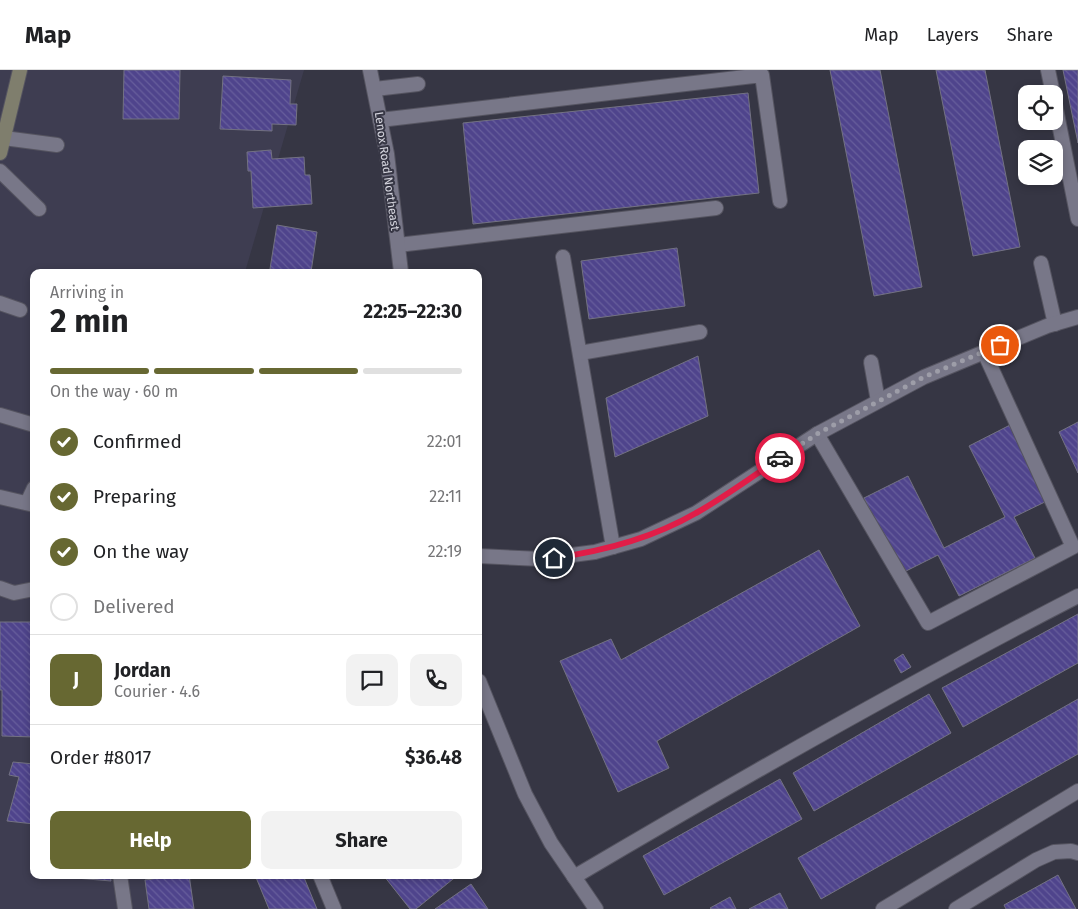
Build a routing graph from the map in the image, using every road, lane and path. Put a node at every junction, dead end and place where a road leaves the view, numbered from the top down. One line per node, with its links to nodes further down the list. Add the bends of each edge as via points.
1 (20, 70): 9 (main road)
2 (370, 70): 6 (street, Lenox Road Northeast)
3 (1048, 70): 5 (street)
4 (418, 84): 6 (street)
5 (1051, 85)
6 (375, 89): 7 (street, Lenox Road Northeast)
7 (380, 120): 13 (street, via 762,76); 17 (street, Lenox Road Northeast)
8 (1060, 130): 16 (street)
9 (4, 138): 10 (street); 11 (main road)
10 (57, 145)
11 (0, 153)
12 (0, 171): 15 (street)
13 (780, 201)
14 (716, 208): 17 (street)
15 (39, 210)
16 (1078, 219)
17 (398, 245): 20 (street, Lenox Road Northeast)
18 (563, 256): 27 (street)
19 (1041, 263): 24 (street)
20 (401, 269)
21 (0, 303): 22 (street)
22 (20, 310)
23 (1078, 317): 24 (street)
24 (1055, 324): 26 (street)
25 (700, 332): 27 (street)
26 (984, 352): 29 (street); 32 (street, via 1073,547 928,623)
27 (580, 353): 35 (street)
28 (871, 362): 29 (street)
29 (878, 401): 32 (street)
30 (0, 415): 31 (street)
31 (30, 424)
32 (817, 434): 35 (street, via 696,514 641,539)
33 (0, 497): 34 (street)
34 (30, 504)
35 (613, 547): 36 (street, via 541,559)
36 (482, 556)
37 (0, 588): 38 (street, via 14,593)
38 (30, 590)
39 (1078, 596): 43 (street, via 802,744)
40 (482, 688): 43 (street, via 525,794 551,843)
41 (1078, 791): 49 (street)
42 (1078, 853): 50 (street, via 1054,852 1036,860)
43 (574, 877): 46 (street)
44 (121, 879): 47 (street)
45 (322, 879): 48 (street)
46 (591, 907)
47 (125, 909)
48 (334, 909)
49 (883, 909)
50 (956, 909)

